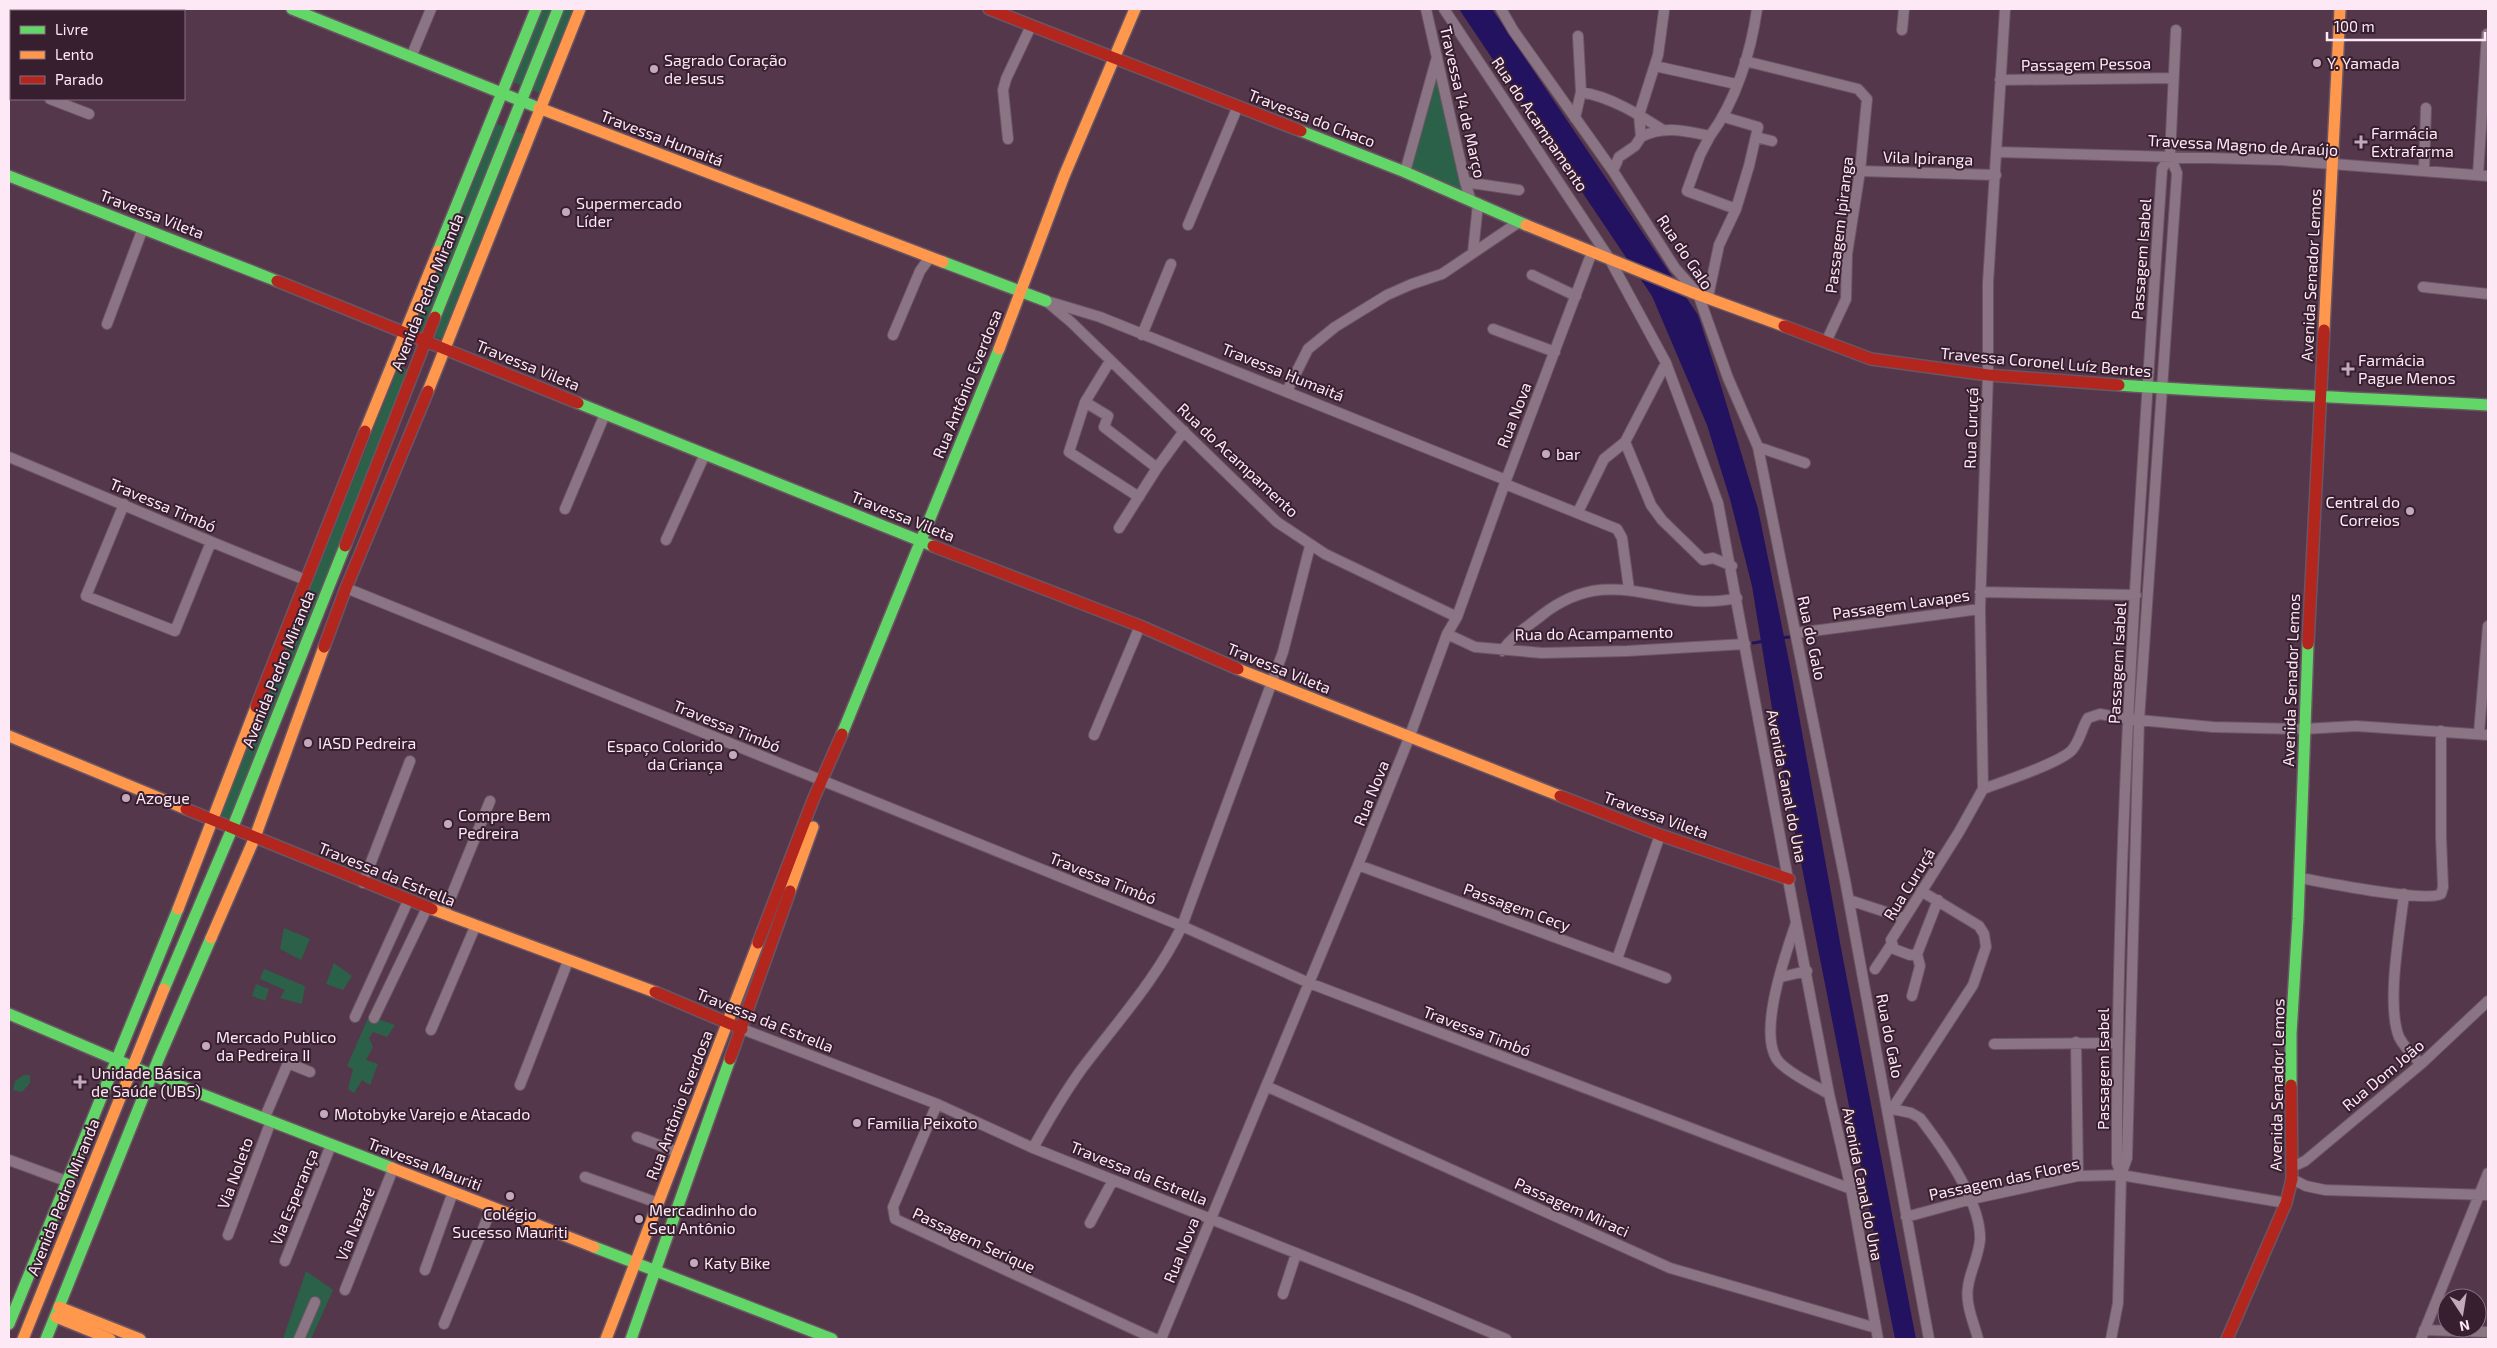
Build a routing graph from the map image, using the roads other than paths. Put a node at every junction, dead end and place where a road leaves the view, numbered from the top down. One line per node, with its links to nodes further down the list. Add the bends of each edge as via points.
1 (292, 9): 16 (street, Travessa Humaitá)
2 (431, 9): 22 (street)
3 (536, 9): 31 (street, Avenida Pedro Miranda)
4 (558, 9): 32 (street, Avenida Pedro Miranda)
5 (580, 9): 35 (street, Avenida Pedro Miranda)
6 (989, 9): 17 (street, Travessa do Chaco)
7 (1135, 9): 24 (street, Rua Antônio Everdosa)
8 (1426, 9): 23 (street, Travessa 14 de Março)
9 (1444, 9): 67 (street, Rua do Acampamento)
10 (1501, 9): 40 (street, Rua do Galo)
11 (1757, 9): 25 (street)
12 (1904, 9): 18 (street)
13 (2005, 9): 28 (street, Rua Curuçá)
14 (2340, 9): 49 (street, Avenida Senador Lemos)
15 (1664, 11): 26 (street)
16 (314, 13): 22 (street, Travessa Humaitá)
17 (1031, 26): 24 (street, Travessa do Chaco); 45 (street, via 1006,79)
18 (1902, 30)
19 (2176, 30): 27 (street, Passagem Isabel)
20 (2486, 34): 55 (street)
21 (1578, 36): 30 (street)
22 (411, 56): 31 (street, Travessa Humaitá)
23 (1438, 56): 53 (street); 57 (street, Travessa 14 de Março)
24 (1116, 58): 34 (street, Travessa do Chaco); 72 (street, Rua Antônio Everdosa, via 1064,176)
25 (1745, 61): 29 (street); 51 (street, Passagem Ipiranga, via 1858,89 1867,99)
26 (1656, 66): 29 (street); 38 (street)
27 (2174, 78): 28 (street, Passagem Pessoa); 48 (street, Passagem Isabel)
28 (2000, 80): 47 (street, Rua Curuçá)
29 (1736, 84): 39 (street)
30 (1581, 92): 38 (street, via 1596,94); 40 (street)
31 (502, 93): 32 (street, Travessa Humaitá); 79 (street, Avenida Pedro Miranda)
32 (521, 99): 35 (street, Travessa Humaitá); 82 (street, Avenida Pedro Miranda)
33 (53, 100): 37 (street)
34 (1238, 106): 53 (street, Travessa do Chaco); 62 (street)
35 (542, 108): 66 (street, Travessa Humaitá, via 626,143); 84 (street, Avenida Pedro Miranda)
36 (2426, 108): 52 (street)
37 (89, 114)
38 (1639, 115): 41 (street); 43 (street)
39 (1724, 117): 42 (street); 44 (street, via 1758,126)
40 (1575, 118): 50 (street, Rua do Galo)
41 (1663, 130): 42 (street, via 1669,128); 43 (street)
42 (1710, 136): 60 (street, via 1687,191)
43 (1641, 137): 50 (street, via 1635,146 1619,157)
44 (1756, 137): 46 (street); 60 (street)
45 (1008, 139)
46 (1772, 141)
47 (1996, 152): 48 (street, Travessa Magno de Araújo); 54 (street, Rua Curuçá)
48 (2170, 156): 49 (street, Travessa Magno de Araújo); 89 (street, Passagem Isabel, via 2162,169); 90 (street, Passagem Isabel, via 2177,173)
49 (2334, 164): 52 (street, Travessa Magno de Araújo); 92 (street, Avenida Senador Lemos)
50 (1613, 171): 74 (street, Rua do Galo, via 1675,268)
51 (1860, 171): 54 (street, Vila Ipiranga); 83 (street, Passagem Ipiranga, via 1847,254 1846,298)
52 (2424, 171): 55 (street, Travessa Magno de Araújo)
53 (1405, 172): 59 (street, Travessa do Chaco)
54 (1996, 175): 88 (street, Rua Curuçá, via 1988,283)
55 (2483, 175)
56 (9, 176): 63 (street, Travessa Vileta)
57 (1464, 182): 58 (street); 59 (street, Travessa 14 de Março)
58 (1519, 190)
59 (1474, 202): 61 (street, Travessa do Chaco); 64 (street)
60 (1736, 209): 74 (street)
61 (1519, 222): 64 (street); 65 (street, Travessa do Chaco)
62 (1188, 225)
63 (143, 228): 77 (street); 79 (street, Travessa Vileta)
64 (1473, 252): 91 (street, via 1442,274 1395,292 1335,327 1308,349)
65 (1592, 252): 67 (street, Travessa do Chaco); 75 (street, Rua Nova)
66 (930, 257): 72 (street, Travessa Humaitá); 80 (street, via 920,271)
67 (1609, 258): 69 (street, Travessa do Chaco); 87 (street, Avenida Canal do Una)
68 (1171, 264): 81 (street)
69 (1620, 264): 74 (street, Travessa Coronel Luíz Bentes)
70 (1532, 275): 75 (street)
71 (2423, 287): 73 (street)
72 (1022, 292): 76 (street, Rua do Acampamento); 110 (street, Rua Antônio Everdosa)
73 (2488, 294)
74 (1699, 295): 83 (street, Travessa Coronel Luíz Bentes); 98 (street, Rua do Galo, via 1728,378)
75 (1576, 296): 85 (street, Rua Nova)
76 (1046, 301): 81 (street, Travessa Humaitá, via 1100,317); 86 (street, Rua do Acampamento)
77 (107, 324)
78 (1493, 329): 85 (street)
79 (407, 332): 82 (street, Travessa Vileta); 114 (street, Avenida Pedro Miranda)
80 (893, 335)
81 (1142, 335): 91 (street, Travessa Humaitá)
82 (425, 341): 84 (street, Travessa Vileta); 143 (street, Avenida Pedro Miranda)
83 (1826, 342): 88 (street, Travessa Coronel Luíz Bentes, via 1872,359)
84 (445, 350): 95 (street, Travessa Vileta); 115 (street, Avenida Pedro Miranda)
85 (1554, 352): 103 (street, Rua Nova)
86 (1110, 361): 93 (street); 96 (street, Rua do Acampamento)
87 (1666, 363): 97 (street); 113 (street, Avenida Canal do Una, via 1718,503)
88 (1988, 375): 89 (street, Travessa Coronel Luíz Bentes); 117 (street, Rua Curuçá)
89 (2148, 387): 90 (street, Travessa Coronel Luíz Bentes); 118 (street, Passagem Isabel)
90 (2162, 388): 92 (street, Travessa Coronel Luíz Bentes, via 2241,394); 131 (street, Passagem Isabel)
91 (1287, 391): 103 (street, Travessa Humaitá)
92 (2322, 395): 94 (street, Travessa Coronel Luíz Bentes); 132 (street, Avenida Senador Lemos)
93 (1085, 402): 102 (street, via 1108,416 1104,427); 104 (street, via 1068,452)
94 (2488, 405)
95 (605, 414): 99 (street, Travessa Vileta); 106 (street)
96 (1184, 431): 102 (street); 112 (street, Rua do Acampamento, via 1265,511)
97 (1625, 442): 107 (street, via 1604,459); 113 (street, via 1651,505 1662,520 1703,560 1713,558)
98 (1758, 447): 101 (street); 124 (street, Rua do Galo)
99 (705, 454): 109 (street); 110 (street, Travessa Vileta)
100 (9, 457): 105 (street, Travessa Timbó)
101 (1805, 463)
102 (1157, 468): 104 (street)
103 (1505, 482): 107 (street, Travessa Humaitá); 121 (street, Rua Nova)
104 (1139, 497): 108 (street)
105 (124, 504): 111 (street, Travessa Timbó); 111 (street, via 86,596 175,631)
106 (565, 509)
107 (1578, 512): 116 (street, Travessa Humaitá, via 1613,526 1621,534)
108 (1119, 528)
109 (666, 540)
110 (920, 541): 122 (street, Travessa Vileta); 139 (street, Rua Antônio Everdosa)
111 (211, 542): 114 (street, Travessa Timbó)
112 (1310, 546): 121 (street, Rua do Acampamento); 129 (street)
113 (1732, 566): 119 (street, Avenida Canal do Una)
114 (306, 580): 142 (street, Avenida Pedro Miranda)
115 (346, 588): 139 (street, Travessa Timbó); 145 (street, Avenida Pedro Miranda)
116 (1629, 589): 119 (street, via 1708,603); 127 (street, via 1590,591 1561,601 1513,636)
117 (1980, 592): 118 (street); 120 (street, Rua Curuçá)
118 (2136, 594): 130 (street, Passagem Isabel)
119 (1737, 598): 126 (street, Avenida Canal do Una)
120 (1980, 609): 124 (street, Passagem Lavapes); 140 (street, Rua Curuçá)
121 (1457, 617): 125 (street, Rua Nova)
122 (1140, 626): 129 (street, Travessa Vileta); 135 (street)
123 (2488, 626): 128 (street)
124 (1796, 633): 152 (street, Rua do Galo)
125 (1447, 634): 127 (street, Rua do Acampamento, via 1475,647); 137 (street, Rua Nova)
126 (1745, 644): 127 (street, Rua do Acampamento, via 1600,652); 148 (street, Avenida Canal do Una)
127 (1502, 651)
128 (2487, 672): 134 (street)
129 (1272, 684): 137 (street, Travessa Vileta); 159 (street)
130 (2128, 719): 131 (street); 140 (street, via 2100,714 2088,718 2068,753); 179 (street, Passagem Isabel)
131 (2139, 720): 132 (street, via 2213,727); 200 (street, Passagem Isabel, via 2127,1158)
132 (2304, 729): 133 (street, via 2356,726); 147 (street, Avenida Senador Lemos)
133 (2442, 731): 134 (street); 151 (street, via 2443,891 2435,897)
134 (2483, 734)
135 (1094, 735)
136 (9, 736): 142 (street, Travessa da Estrella)
137 (1409, 738): 144 (street, Travessa Vileta); 146 (street, Rua Nova)
138 (410, 761): 149 (street)
139 (825, 778): 159 (street, Travessa Timbó); 175 (street, Rua Antônio Everdosa); 177 (street, Rua Antônio Everdosa)
140 (1983, 789): 150 (street, Rua Curuçá)
141 (490, 801): 156 (street)
142 (213, 821): 143 (street, Travessa da Estrella); 181 (street, Avenida Pedro Miranda)
143 (232, 828): 145 (street, Travessa da Estrella); 183 (street, Avenida Pedro Miranda)
144 (1660, 835): 148 (street, Travessa Vileta); 163 (street)
145 (255, 837): 149 (street, Travessa da Estrella); 185 (street, Avenida Pedro Miranda)
146 (1358, 866): 163 (street, Passagem Cecy); 169 (street, Rua Nova)
147 (2300, 878): 151 (street); 198 (street, Avenida Senador Lemos, via 2291,1034)
148 (1789, 879): 158 (street, Avenida Canal do Una)
149 (363, 883): 154 (street, Travessa da Estrella)
150 (1921, 890): 153 (street); 157 (street, Rua Curuçá)
151 (2404, 894): 182 (street, via 2396,961 2396,1024 2402,1043)
152 (1849, 900): 157 (street); 190 (street, Rua do Galo)
153 (1938, 900): 162 (street, Rua Curuçá); 190 (street, via 1979,926 1986,948 1973,985)
154 (408, 901): 155 (street, Travessa da Estrella); 173 (street)
155 (427, 908): 156 (street, Travessa da Estrella); 174 (street)
156 (444, 914): 160 (street, Travessa da Estrella)
157 (1904, 918): 161 (street, Rua Curuçá)
158 (1796, 922): 166 (street, Avenida Canal do Una); 167 (street)
159 (1182, 926): 169 (street, Travessa Timbó); 194 (street, via 1170,952 1144,992 1058,1103)
160 (475, 927): 164 (street, Travessa da Estrella); 176 (street)
161 (1891, 945): 162 (street, Rua Curuçá, via 1910,955); 165 (street)
162 (1917, 954): 170 (street, via 1920,966)
163 (1617, 960): 168 (street, Passagem Cecy)
164 (568, 961): 175 (street, Travessa da Estrella); 186 (street)
165 (1875, 969)
166 (1807, 971): 167 (street); 188 (street, Avenida Canal do Una)
167 (1781, 976): 188 (street, via 1770,1029 1775,1055 1787,1068)
168 (1666, 978)
169 (1309, 983): 187 (street, Rua Nova); 205 (street, Travessa Timbó)
170 (1912, 996)
171 (2488, 1001): 182 (street, Rua Dom João)
172 (9, 1014): 181 (street, Travessa Mauriti)
173 (355, 1017)
174 (374, 1018)
175 (728, 1023): 177 (street, Travessa da Estrella); 195 (street, Rua Antônio Everdosa)
176 (431, 1030)
177 (742, 1030): 189 (street, Travessa da Estrella); 217 (street, Rua Antônio Everdosa)
178 (2076, 1042): 179 (street); 180 (street); 201 (street)
179 (2117, 1043): 200 (street, Passagem Isabel, via 2117,1163)
180 (1994, 1044)
181 (116, 1058): 183 (street, Travessa Mauriti); 204 (street, Avenida Pedro Miranda)
182 (2421, 1064): 198 (street, Rua Dom João)
183 (132, 1066): 185 (street, Travessa Mauriti); 235 (street, Avenida Pedro Miranda)
184 (310, 1072): 191 (street, Via Noleto, via 288,1063)
185 (152, 1075): 191 (street, Travessa Mauriti); 229 (street, Avenida Pedro Miranda)
186 (520, 1085)
187 (1266, 1086): 213 (street, Rua Nova); 232 (street, Passagem Miraci, via 1670,1268)
188 (1829, 1094): 205 (street, Avenida Canal do Una)
189 (937, 1104): 194 (street, Travessa da Estrella); 243 (street, Passagem Serique, via 893,1207 895,1219)
190 (1890, 1109): 208 (street, via 1920,1118); 212 (street, Rua do Galo)
191 (268, 1120): 193 (street, Travessa Mauriti); 216 (street, Via Noleto)
192 (637, 1137): 195 (street)
193 (331, 1145): 197 (street, Travessa Mauriti); 219 (street, Via Esperança)
194 (1033, 1148): 203 (street, Travessa da Estrella)
195 (678, 1152): 209 (street, Rua Antônio Everdosa)
196 (9, 1160): 204 (street)
197 (393, 1169): 206 (street, Travessa Mauriti); 225 (street, Via Nazaré)
198 (2292, 1173): 207 (street, via 2306,1186 2325,1190); 210 (street, Avenida Senador Lemos)
199 (2488, 1173): 207 (street)
200 (2122, 1175): 201 (street, Passagem das Flores); 210 (street, Passagem das Flores); 249 (street, Passagem Isabel, via 2118,1303)
201 (2078, 1176): 208 (street, Passagem das Flores)
202 (585, 1177): 209 (street)
203 (1113, 1180): 213 (street, Travessa da Estrella); 214 (street)
204 (66, 1181): 224 (street, Avenida Pedro Miranda)
205 (1851, 1189): 232 (street, Avenida Canal do Una)
206 (453, 1192): 211 (street, Travessa Mauriti); 222 (street)
207 (2483, 1195): 234 (street)
208 (1972, 1199): 212 (street, Passagem das Flores); 248 (street, via 1980,1239 1967,1299)
209 (658, 1203): 215 (street, Rua Antônio Everdosa)
210 (2286, 1203): 250 (street, Avenida Senador Lemos)
211 (492, 1206): 220 (street, Travessa Mauriti); 231 (street)
212 (1906, 1217): 247 (street, Rua do Galo)
213 (1210, 1219): 218 (street, Travessa da Estrella); 244 (street, Rua Nova)
214 (1090, 1223)
215 (647, 1228): 217 (street, via 655,1239 662,1240); 220 (street, Rua Antônio Everdosa)
216 (228, 1236)
217 (668, 1236): 221 (street, Rua Antônio Everdosa)
218 (1296, 1254): 226 (street); 245 (street, Travessa da Estrella)
219 (285, 1261)
220 (634, 1262): 221 (street, Travessa Mauriti); 240 (street, Rua Antônio Everdosa)
221 (656, 1269): 241 (street, Rua Antônio Everdosa); 242 (street, Travessa Mauriti)
222 (426, 1270)
223 (9, 1285): 224 (street)
224 (22, 1290): 228 (street, Avenida Pedro Miranda)
225 (345, 1290)
226 (1283, 1294)
227 (315, 1302): 239 (street)
228 (13, 1303): 230 (street, Avenida Pedro Miranda)
229 (58, 1312): 236 (street, Avenida Pedro Miranda); 237 (street); 238 (street)
230 (9, 1324)
231 (444, 1324)
232 (1876, 1328): 246 (street, Avenida Canal do Una)
233 (2488, 1332): 234 (street)
234 (2423, 1335)
235 (23, 1339)
236 (46, 1339)
237 (110, 1339)
238 (140, 1339)
239 (299, 1339)
240 (606, 1339)
241 (631, 1339)
242 (832, 1339)
243 (1155, 1339)
244 (1161, 1339)
245 (1506, 1339)
246 (1878, 1339)
247 (1929, 1339)
248 (1978, 1339)
249 (2111, 1339)
250 (2227, 1339)

